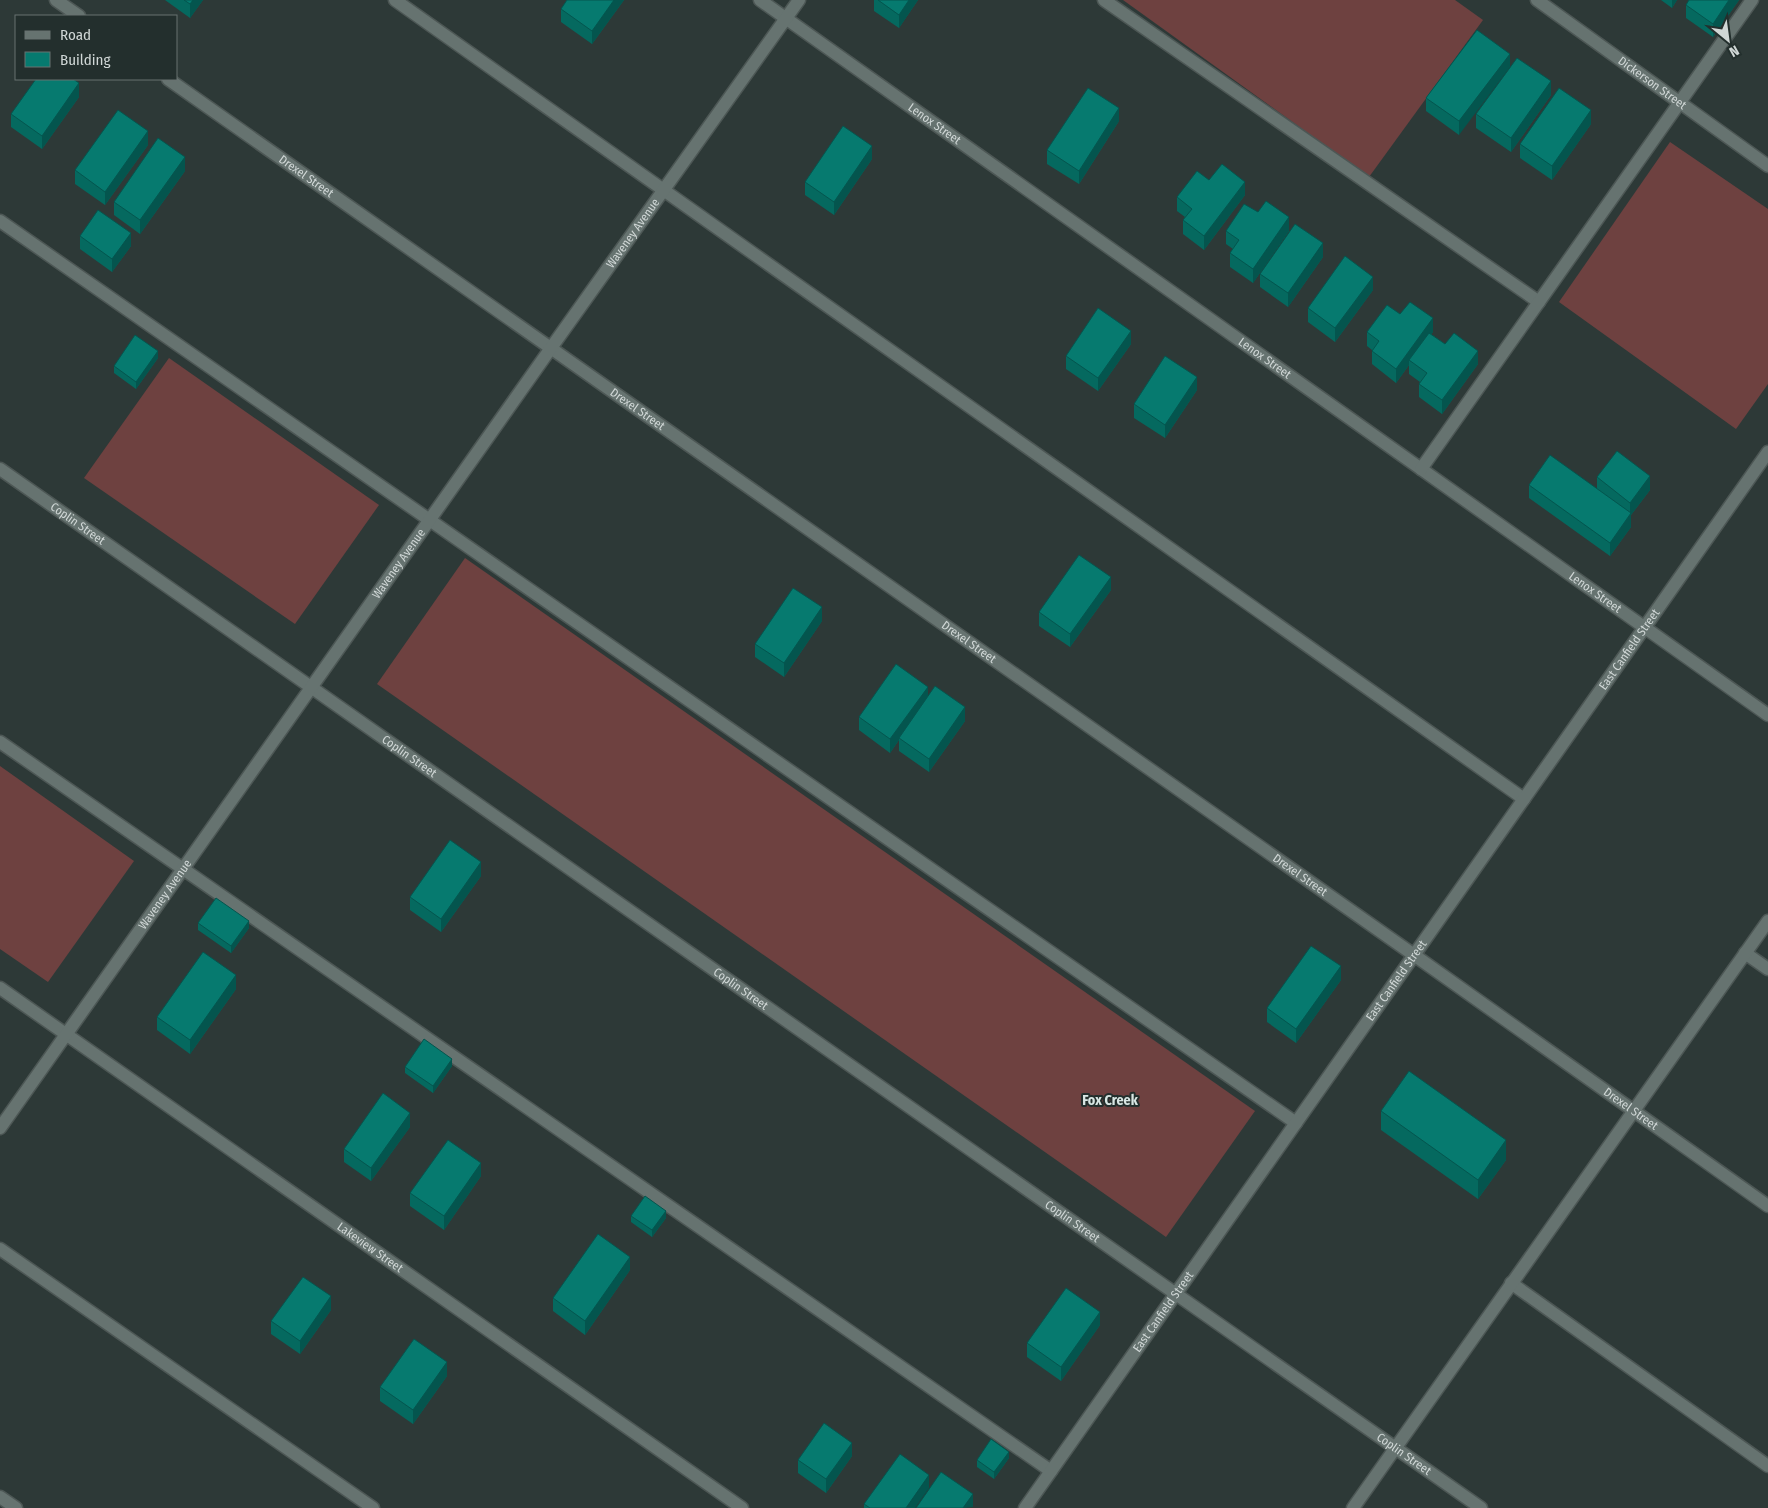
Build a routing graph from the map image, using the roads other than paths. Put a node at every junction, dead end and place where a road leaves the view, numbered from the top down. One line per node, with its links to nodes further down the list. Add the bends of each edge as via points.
1 (56, 0): 8 (street)
2 (395, 0): 13 (street)
3 (760, 0): 9 (street, Lenox Street)
4 (799, 0): 9 (street, Waveney Avenue)
5 (1104, 0): 15 (street)
6 (1538, 0): 11 (street, Dickerson Street)
7 (1752, 0): 11 (street)
8 (78, 15)
9 (786, 18): 13 (street, Waveney Avenue); 19 (street, Lenox Street)
10 (169, 80): 16 (street, Drexel Street)
11 (1680, 102): 12 (street, Dickerson Street); 15 (street)
12 (1768, 166)
13 (663, 190): 16 (street, Waveney Avenue); 25 (street)
14 (0, 221): 20 (street)
15 (1539, 302): 19 (street)
16 (551, 348): 20 (street, Waveney Avenue); 29 (street, Drexel Street)
17 (1768, 452): 21 (street, East Canfield Street)
18 (0, 469): 22 (street, Coplin Street)
19 (1421, 469): 21 (street, Lenox Street)
20 (429, 520): 22 (street, Waveney Avenue); 34 (street)
21 (1644, 628): 23 (street, Lenox Street); 25 (street, East Canfield Street)
22 (311, 687): 26 (street, Waveney Avenue); 39 (street, Coplin Street)
23 (1768, 716)
24 (0, 742): 26 (street)
25 (1524, 800): 29 (street, East Canfield Street)
26 (182, 870): 32 (street, Waveney Avenue); 42 (street)
27 (1768, 922): 28 (street)
28 (1745, 953): 30 (street); 33 (street)
29 (1414, 955): 33 (street, Drexel Street); 34 (street, East Canfield Street)
30 (1768, 969)
31 (0, 988): 32 (street, Lakeview Street)
32 (66, 1034): 35 (street, Waveney Avenue); 46 (street, Lakeview Street)
33 (1634, 1111): 36 (street, Drexel Street); 38 (street)
34 (1296, 1123): 39 (street, East Canfield Street)
35 (0, 1128)
36 (1768, 1206)
37 (0, 1249): 45 (street)
38 (1511, 1283): 40 (street); 41 (street)
39 (1177, 1293): 40 (street, Coplin Street); 42 (street, East Canfield Street)
40 (1395, 1447): 48 (street); 49 (street, Coplin Street)
41 (1768, 1466)
42 (1051, 1471): 47 (street, East Canfield Street)
43 (0, 1497): 44 (street)
44 (16, 1508)
45 (373, 1508)
46 (742, 1508)
47 (1025, 1508)
48 (1353, 1508)
49 (1481, 1508)

